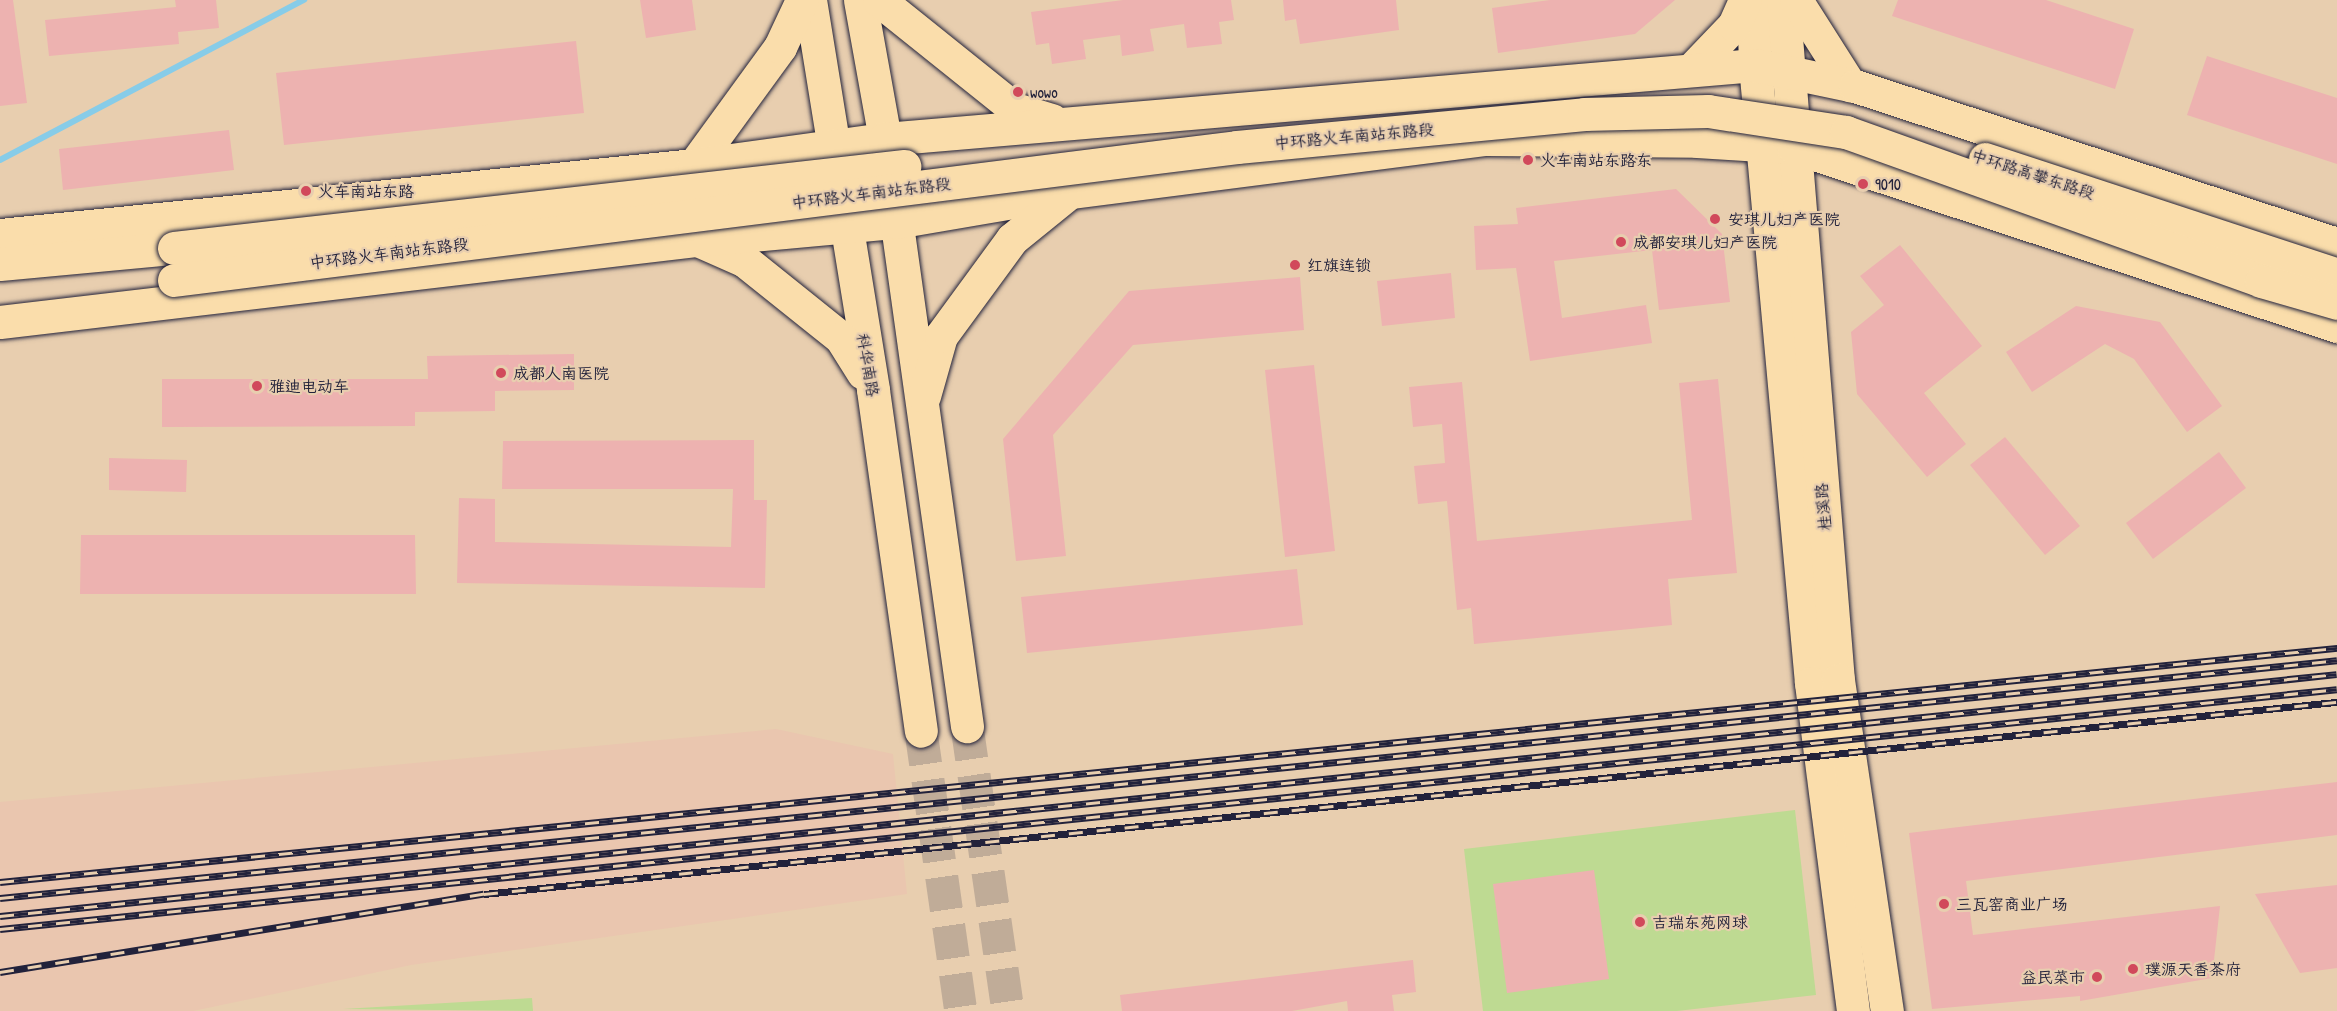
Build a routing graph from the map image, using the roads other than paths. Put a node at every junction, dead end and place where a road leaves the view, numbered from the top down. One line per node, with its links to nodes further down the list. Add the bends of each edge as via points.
1 (802, 0): 17 (main road, via 780,47)
2 (810, 0): 16 (main road, 科华南路)
3 (860, 0): 14 (main road)
4 (879, 0): 13 (main road, via 1014,109)
5 (1745, 0): 10 (main road, via 1734,25)
6 (1753, 0): 9 (main road, 桂溪路)
7 (1783, 0): 9 (main road, 桂溪路)
8 (1796, 0): 11 (main road)
9 (1770, 68): 10 (main road); 11 (main road); 15 (main road, 桂溪路)
10 (1691, 70): 13 (main road)
11 (1850, 86): 23 (main road)
12 (1735, 102): 24 (main road, 中环路火车南站东路段, bridge, via 1583,92); 25 (main road, 中环路高攀东路段, bridge, via 1809,102); 26 (main road, 中环路火车南站东路段, bridge, via 1237,147); 27 (main road, 中环路高攀东路段, bridge, via 1846,132 2261,281)
13 (1062, 124): 14 (main road)
14 (885, 139): 16 (main road); 19 (main road)
15 (1777, 145): 18 (main road, via 1487,139); 29 (main road); 34 (main road, 桂溪路, via 1811,683); 35 (main road, 桂溪路, via 1838,680)
16 (832, 147): 17 (main road); 20 (main road, 科华南路)
17 (694, 165): 21 (main road)
18 (1071, 192): 19 (main road); 31 (main road, via 1012,239 941,336)
19 (896, 222): 20 (main road); 31 (main road)
20 (843, 228): 22 (main road); 30 (main road, 科华南路)
21 (0, 235)
22 (697, 240): 28 (main road); 30 (main road, via 745,261 841,338)
23 (2337, 244)
24 (0, 264)
25 (2337, 275)
26 (0, 301)
27 (2337, 303)
28 (0, 322)
29 (2337, 326)
30 (873, 390): 33 (main road, 科华南路)
31 (920, 410): 32 (main road)
32 (967, 726)
33 (921, 731)
34 (1853, 1011)
35 (1887, 1011)

